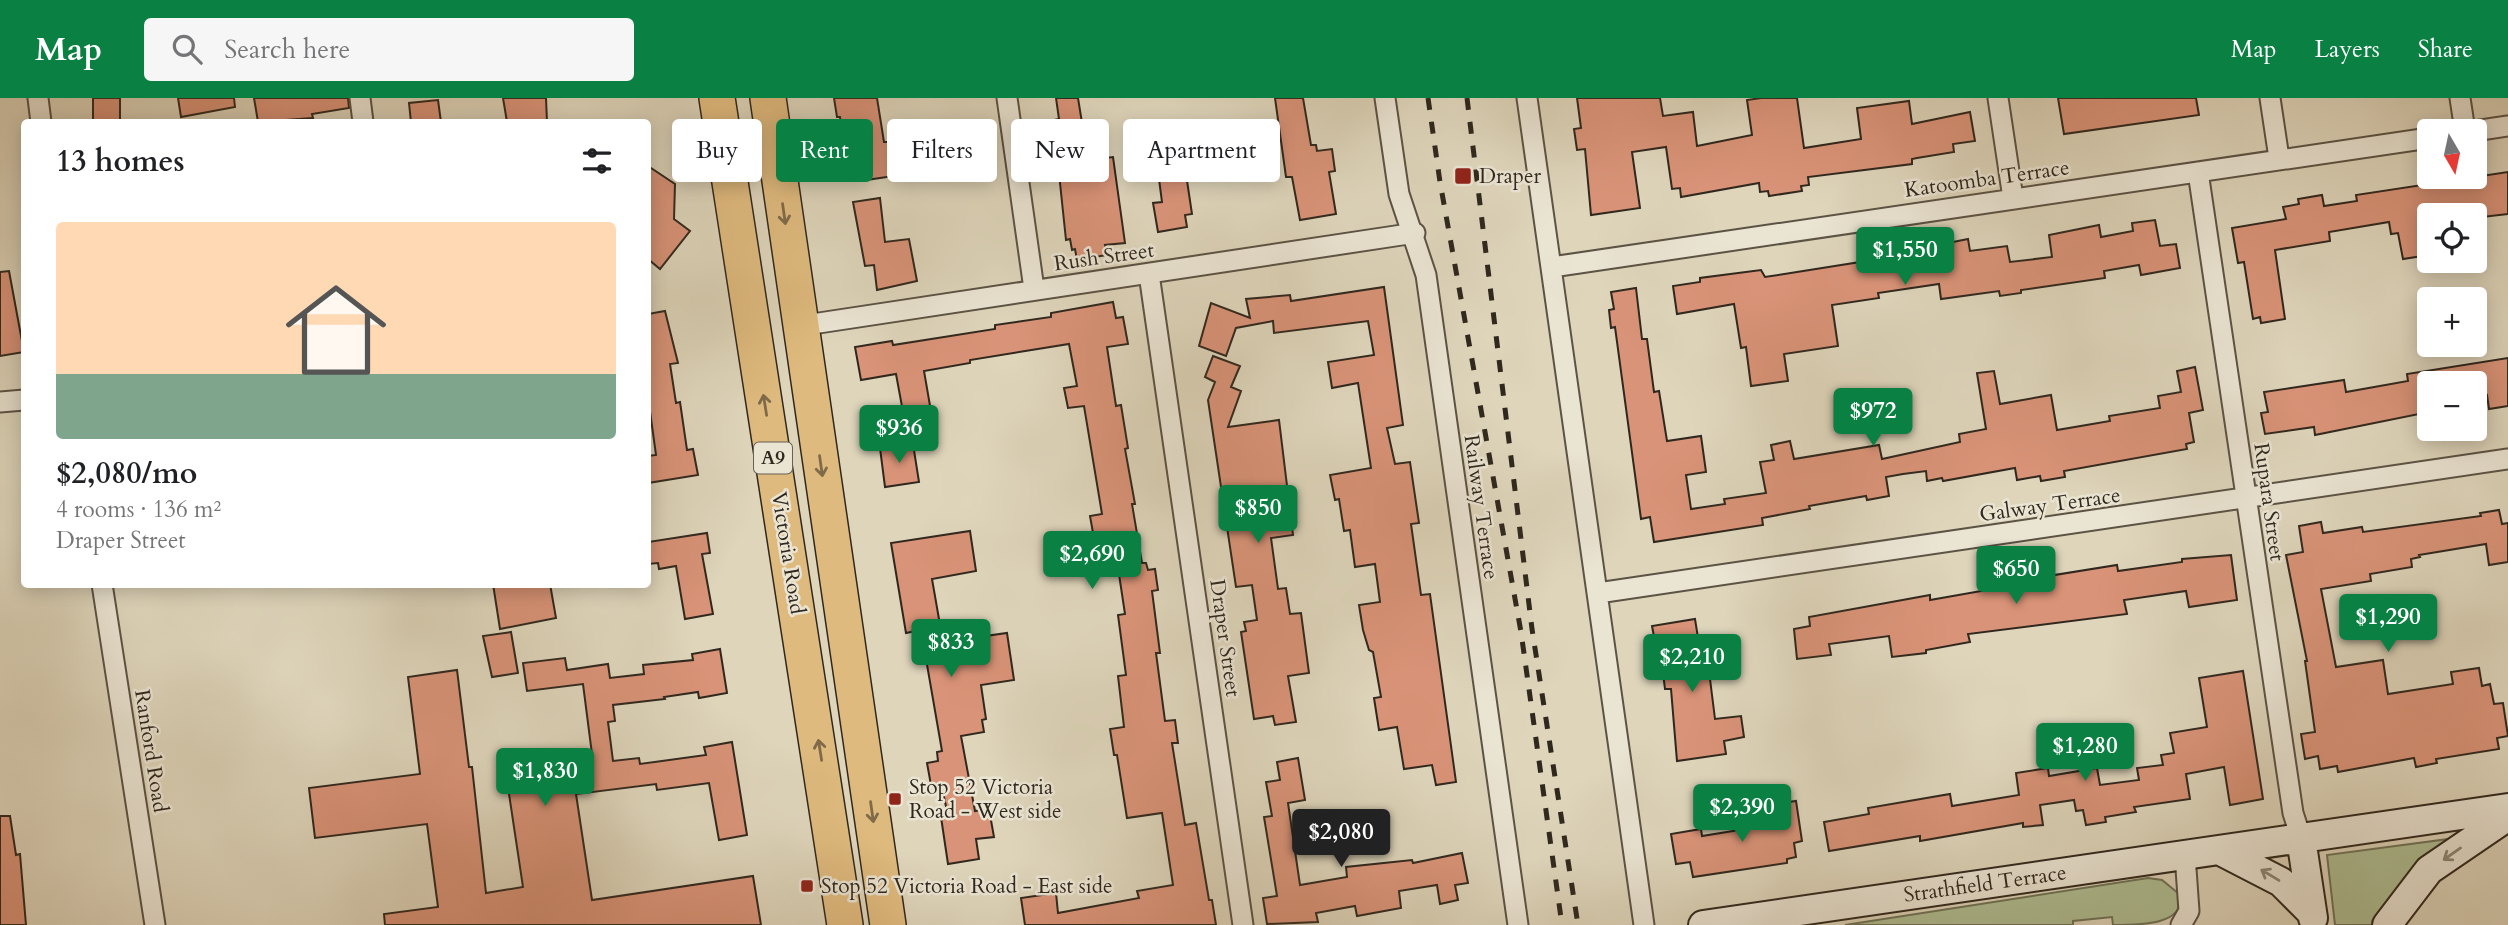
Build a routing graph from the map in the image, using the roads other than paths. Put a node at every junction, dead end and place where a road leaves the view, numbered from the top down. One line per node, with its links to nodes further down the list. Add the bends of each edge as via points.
1 (38, 98): 11 (street)
2 (360, 98): 12 (street)
3 (717, 98): 30 (highway, Victoria Road / A9, one-way to 3)
4 (768, 98): 24 (highway, A9, one-way to 24)
5 (1007, 98): 23 (street)
6 (1385, 98): 20 (street, Railway Terrace, via 1399,194)
7 (1527, 98): 21 (street)
8 (1998, 98): 19 (street)
9 (2270, 98): 17 (street)
10 (2460, 98): 13 (street)
11 (41, 119)
12 (363, 119)
13 (2463, 119)
14 (2508, 126): 15 (street)
15 (2487, 129)
16 (2417, 140): 17 (street, Katoomba Terrace)
17 (2279, 158): 18 (street, Katoomba Terrace)
18 (2197, 172): 19 (street, Katoomba Terrace); 28 (street, Rupara Street)
19 (2013, 198): 21 (street, Katoomba Terrace)
20 (1415, 233): 22 (street, Rush Street); 44 (street, Railway Terrace, via 1426,275)
21 (1552, 267): 32 (street)
22 (1149, 274): 23 (street, Rush Street); 43 (street, Draper Street)
23 (1034, 289): 24 (street, Rush Street)
24 (799, 326): 29 (highway, A9, one-way to 29)
25 (21, 400): 26 (street)
26 (0, 402)
27 (2508, 459): 28 (street, Galway Terrace)
28 (2245, 500): 32 (street, Galway Terrace); 35 (street, Rupara Street, via 2293,813)
29 (829, 520): 30 (highway, via 813,519 797,531); 42 (highway, A9, one-way to 42)
30 (788, 549): 41 (highway, Victoria Road / A9, one-way to 30)
31 (103, 588): 40 (street, Ranford Road)
32 (1598, 593): 45 (street)
33 (2508, 808): 35 (main road, Strathfield Terrace)
34 (2508, 816): 48 (main road, one-way to 48, via 2430,870)
35 (2301, 838): 36 (main road, Strathfield Terrace); 38 (main road)
36 (2219, 850): 37 (main road, Strathfield Terrace); 38 (main road, one-way to 36, via 2281,882)
37 (2185, 855): 39 (main road, Strathfield Terrace); 47 (street, via 2189,911)
38 (2313, 919)
39 (1768, 920): 46 (main road, Strathfield Terrace)
40 (155, 925)
41 (845, 925)
42 (888, 925)
43 (1243, 925)
44 (1518, 925)
45 (1644, 925)
46 (1703, 925)
47 (2180, 925)
48 (2387, 925)

